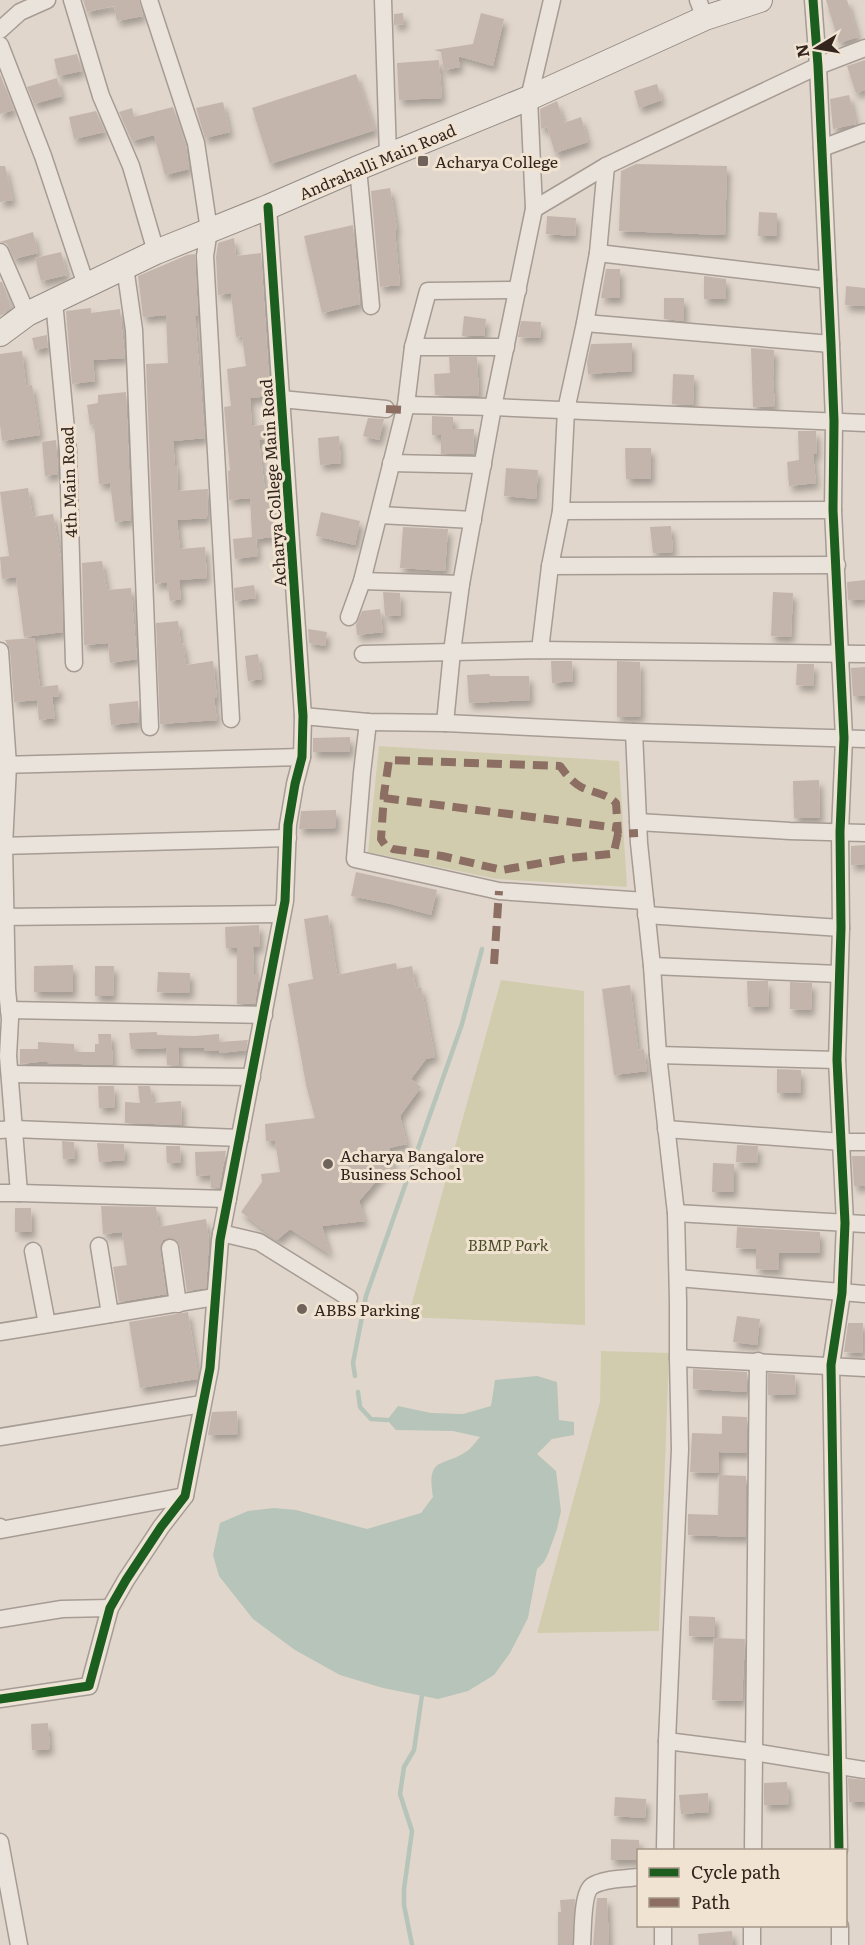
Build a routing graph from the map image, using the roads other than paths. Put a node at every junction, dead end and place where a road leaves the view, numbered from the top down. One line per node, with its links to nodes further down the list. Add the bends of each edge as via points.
1 (47, 0): 9 (street, via 20,12)
2 (72, 0): 23 (street, via 101,96 131,166)
3 (149, 0): 21 (street, via 196,143)
4 (383, 0): 16 (street)
5 (552, 0): 13 (street)
6 (760, 0): 8 (main road, Andrahalli Main Road)
7 (813, 0): 12 (street)
8 (701, 9): 13 (main road, Andrahalli Main Road)
9 (0, 30)
10 (0, 45): 27 (street, via 43,156)
11 (865, 48): 12 (street)
12 (818, 66): 15 (street); 17 (street)
13 (529, 98): 16 (main road, Andrahalli Main Road); 20 (street)
14 (865, 132): 15 (street)
15 (822, 148): 26 (street)
16 (388, 156): 18 (main road, Andrahalli Main Road)
17 (606, 166): 20 (street); 24 (street)
18 (358, 168): 19 (main road, Andrahalli Main Road); 30 (street)
19 (268, 207): 21 (main road, Andrahalli Main Road); 37 (street, Acharya College Main Road)
20 (534, 208): 28 (street)
21 (209, 230): 23 (main road, Andrahalli Main Road); 63 (street, via 205,256)
22 (0, 252): 31 (street)
23 (156, 252): 25 (main road, Andrahalli Main Road)
24 (598, 253): 26 (street); 32 (street)
25 (125, 267): 27 (main road, Andrahalli Main Road); 66 (street, via 134,330)
26 (828, 280): 34 (street)
27 (86, 285): 29 (main road, Andrahalli Main Road)
28 (518, 290): 35 (street, via 428,291); 36 (street)
29 (54, 301): 31 (main road, Andrahalli Main Road); 61 (street, 4th Main Road, via 68,451)
30 (371, 306)
31 (27, 314): 33 (main road, Andrahalli Main Road)
32 (585, 323): 34 (street); 41 (street)
33 (0, 334)
34 (831, 344): 42 (street)
35 (413, 347): 36 (street); 38 (street)
36 (506, 348): 39 (street)
37 (281, 399): 40 (street); 62 (street, Acharya College Main Road)
38 (406, 405): 39 (street); 44 (street)
39 (493, 406): 41 (street); 45 (street)
40 (386, 409)
41 (566, 410): 42 (street); 47 (street)
42 (834, 421): 43 (street); 46 (street)
43 (865, 423)
44 (391, 462): 45 (street); 48 (street)
45 (483, 465): 49 (street)
46 (833, 510): 47 (street); 51 (street)
47 (561, 511): 50 (street)
48 (379, 516): 49 (street); 52 (street)
49 (473, 520): 53 (street)
50 (550, 566): 51 (street); 55 (street)
51 (837, 566): 59 (street)
52 (362, 581): 53 (street); 54 (street)
53 (461, 584): 57 (street)
54 (349, 617)
55 (540, 650): 57 (street); 59 (street)
56 (0, 651): 71 (street)
57 (452, 652): 58 (street); 65 (street)
58 (363, 654)
59 (839, 654): 60 (street); 68 (street)
60 (865, 654)
61 (74, 663)
62 (303, 716): 64 (street); 70 (street, Acharya College Main Road)
63 (231, 718)
64 (368, 722): 65 (street); 77 (street, via 355,859 499,891)
65 (445, 723): 67 (street)
66 (150, 726)
67 (634, 732): 68 (street); 72 (street)
68 (844, 738): 69 (street); 73 (street)
69 (865, 739)
70 (302, 758): 71 (street); 75 (street, Acharya College Main Road)
71 (4, 765): 76 (street)
72 (638, 822): 73 (street); 77 (street)
73 (840, 832): 74 (street); 80 (street)
74 (865, 833)
75 (288, 838): 76 (street); 78 (street, Acharya College Main Road)
76 (2, 846): 79 (street)
77 (645, 908): 80 (street); 81 (street)
78 (282, 914): 79 (street); 85 (street, Acharya College Main Road)
79 (3, 917): 83 (street)
80 (841, 928): 82 (street)
81 (652, 966): 82 (street); 86 (street)
82 (839, 974): 88 (street)
83 (4, 990): 84 (street)
84 (9, 1010): 85 (street); 87 (street)
85 (264, 1015): 90 (street, Acharya College Main Road)
86 (658, 1055): 88 (street); 92 (street)
87 (4, 1056): 89 (street)
88 (837, 1060): 94 (street)
89 (10, 1074): 90 (street); 91 (street)
90 (252, 1077): 93 (street, Acharya College Main Road)
91 (7, 1129): 93 (street); 97 (street)
92 (666, 1130): 94 (street); 99 (street)
93 (240, 1137): 98 (street, Acharya College Main Road)
94 (842, 1142): 95 (street); 100 (street)
95 (865, 1142)
96 (0, 1193): 97 (street)
97 (19, 1193): 98 (street)
98 (228, 1199): 102 (street, Acharya College Main Road)
99 (676, 1213): 100 (street); 106 (street)
100 (845, 1223): 101 (street); 107 (street)
101 (865, 1224)
102 (222, 1233): 109 (street, Acharya College Main Road); 110 (street, via 259,1242)
103 (99, 1245): 112 (street)
104 (170, 1248): 111 (street)
105 (33, 1251): 113 (street)
106 (678, 1278): 107 (street); 115 (street)
107 (842, 1293): 108 (street); 117 (street)
108 (865, 1294)
109 (215, 1298): 111 (street); 119 (street, Acharya College Main Road, via 210,1368)
110 (349, 1298)
111 (178, 1304): 112 (street)
112 (110, 1314): 113 (street)
113 (46, 1324): 114 (street)
114 (0, 1332)
115 (678, 1358): 116 (street); 126 (street, via 680,1449)
116 (758, 1361): 117 (street); 127 (street)
117 (831, 1365): 118 (street); 128 (street)
118 (865, 1368)
119 (202, 1404): 120 (street); 121 (street, Acharya College Main Road)
120 (0, 1437)
121 (185, 1496): 122 (street); 123 (street)
122 (0, 1529)
123 (110, 1608): 124 (street, via 62,1609); 125 (street, via 89,1686)
124 (0, 1619)
125 (0, 1699)
126 (667, 1741): 127 (street); 131 (street)
127 (754, 1752): 128 (street); 132 (street)
128 (838, 1766): 129 (street); 133 (street)
129 (865, 1770)
130 (0, 1842): 135 (street)
131 (665, 1849)
132 (753, 1849)
133 (839, 1849)
134 (637, 1877): 140 (street, via 603,1881 591,1887)
135 (7, 1918): 139 (street)
136 (663, 1927): 141 (street)
137 (752, 1927): 142 (street)
138 (840, 1927): 143 (street)
139 (19, 1945)
140 (582, 1945)
141 (663, 1945)
142 (752, 1945)
143 (840, 1945)

